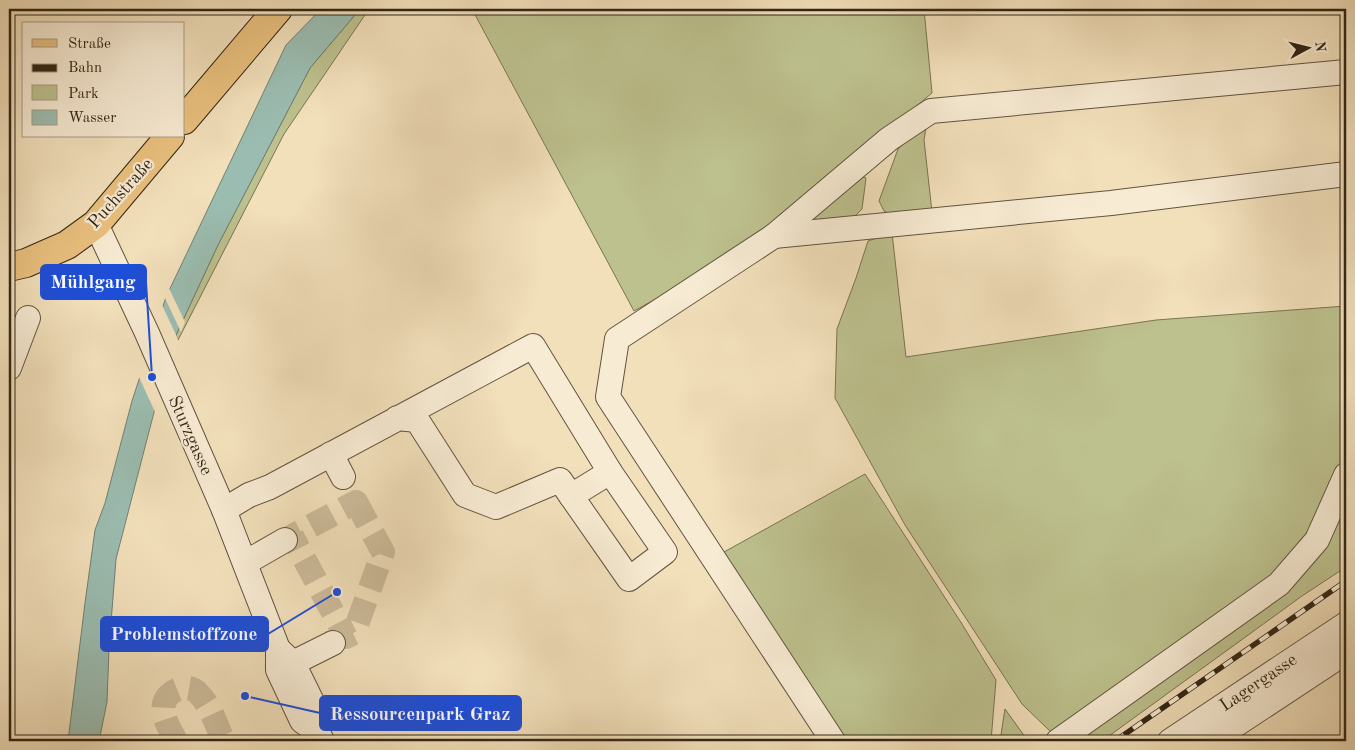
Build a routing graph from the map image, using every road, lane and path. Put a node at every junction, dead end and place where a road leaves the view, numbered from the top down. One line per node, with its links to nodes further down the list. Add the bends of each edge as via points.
1 (278, 9): 3 (main road)
2 (1346, 72): 7 (street, via 931,111 889,139)
3 (185, 119)
4 (168, 138): 6 (main road, Puchstraße)
5 (1346, 174): 7 (street, via 1111,203)
6 (96, 224): 8 (main road, Puchstraße, via 67,245); 17 (street, Sturzgasse)
7 (774, 236): 27 (street, via 617,338 608,397)
8 (9, 267)
9 (28, 318): 10 (street)
10 (9, 368)
11 (397, 418): 12 (street); 13 (street, via 533,346); 16 (street, via 417,420 465,495 496,507 560,480)
12 (331, 454): 15 (street); 17 (street)
13 (610, 472): 16 (street); 16 (street, via 665,552 629,579)
14 (1346, 475): 28 (street, via 1317,540 1279,584)
15 (344, 477)
16 (571, 496)
17 (224, 510): 19 (street, Sturzgasse)
18 (285, 540): 19 (street)
19 (245, 563): 23 (street, Sturzgasse)
20 (1346, 624): 24 (street, Lagergasse)
21 (333, 643): 23 (street)
22 (1346, 652): 25 (street)
23 (286, 656): 26 (street, Sturzgasse, via 318,714)
24 (1238, 696): 25 (street); 29 (street, Lagergasse)
25 (1250, 716): 30 (street)
26 (320, 737)
27 (833, 741)
28 (1058, 741)
29 (1170, 741)
30 (1212, 741)

